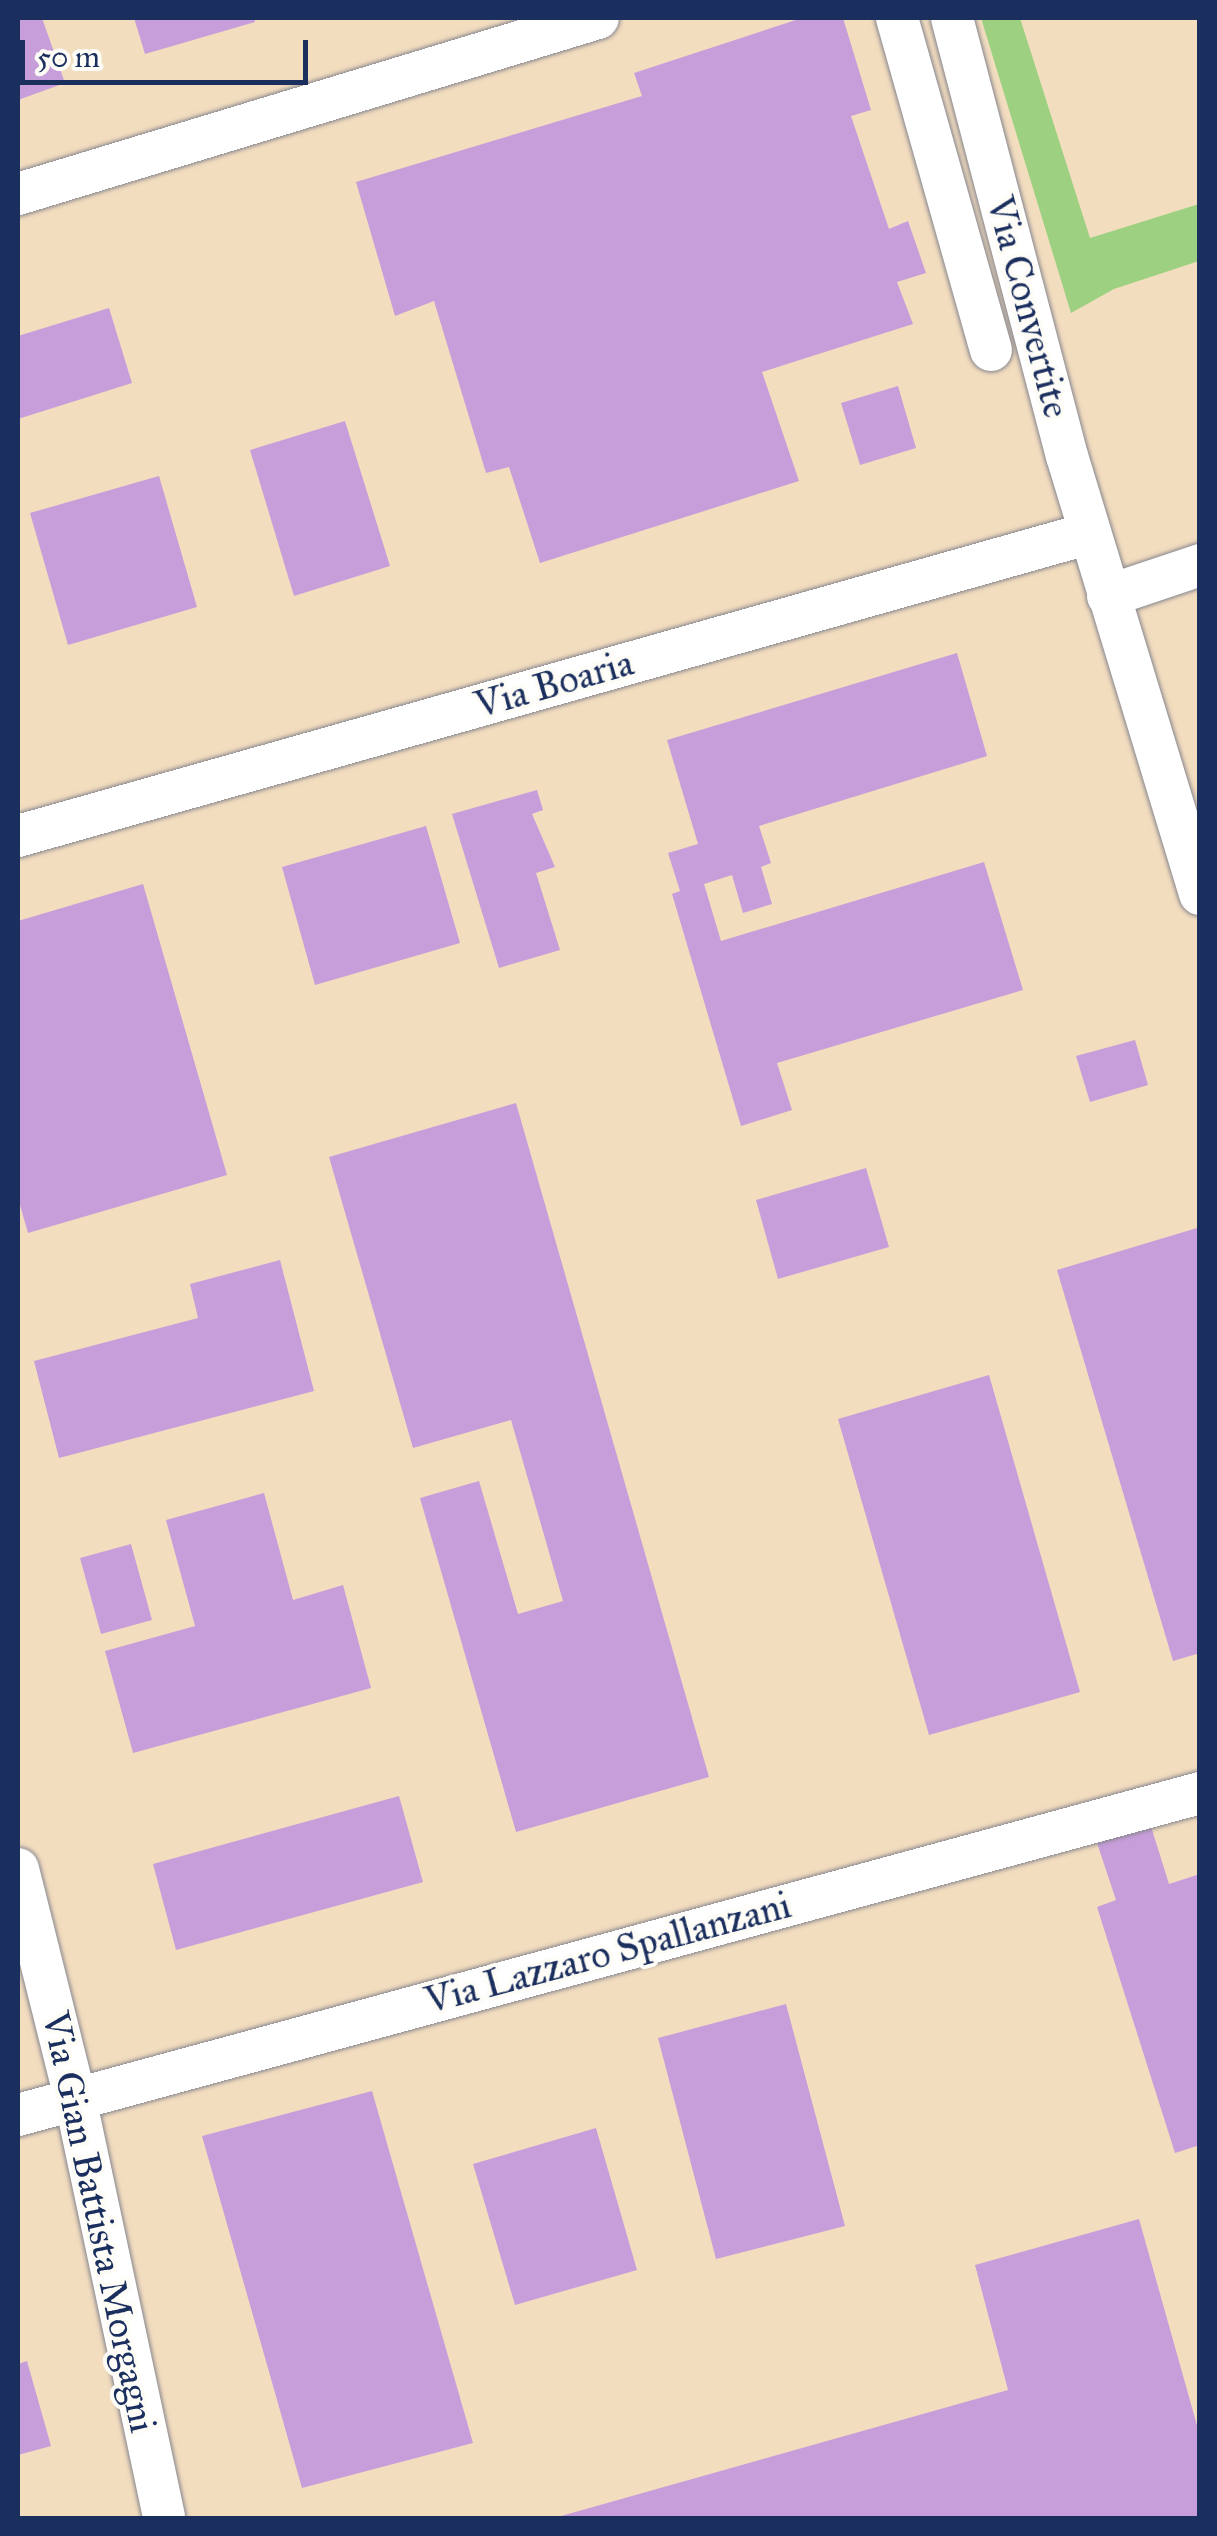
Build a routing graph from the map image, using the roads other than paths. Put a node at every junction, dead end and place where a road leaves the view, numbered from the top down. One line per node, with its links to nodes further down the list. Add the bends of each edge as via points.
1 (598, 18): 4 (street)
2 (896, 18): 5 (street)
3 (952, 18): 6 (street, Via Convertite)
4 (18, 194)
5 (991, 350)
6 (1090, 533): 8 (street, Via Convertite); 9 (street, Via Boaria)
7 (1200, 565): 8 (street)
8 (1108, 596): 10 (street, Via Convertite)
9 (18, 836)
10 (1200, 894)
11 (1200, 1793): 13 (street, Via Lazzaro Spallanzani)
12 (18, 1868): 13 (street, Via Gian Battista Morgagni)
13 (75, 2098): 14 (street, Via Lazzaro Spallanzani); 15 (street, Via Gian Battista Morgagni)
14 (18, 2115)
15 (164, 2518)

